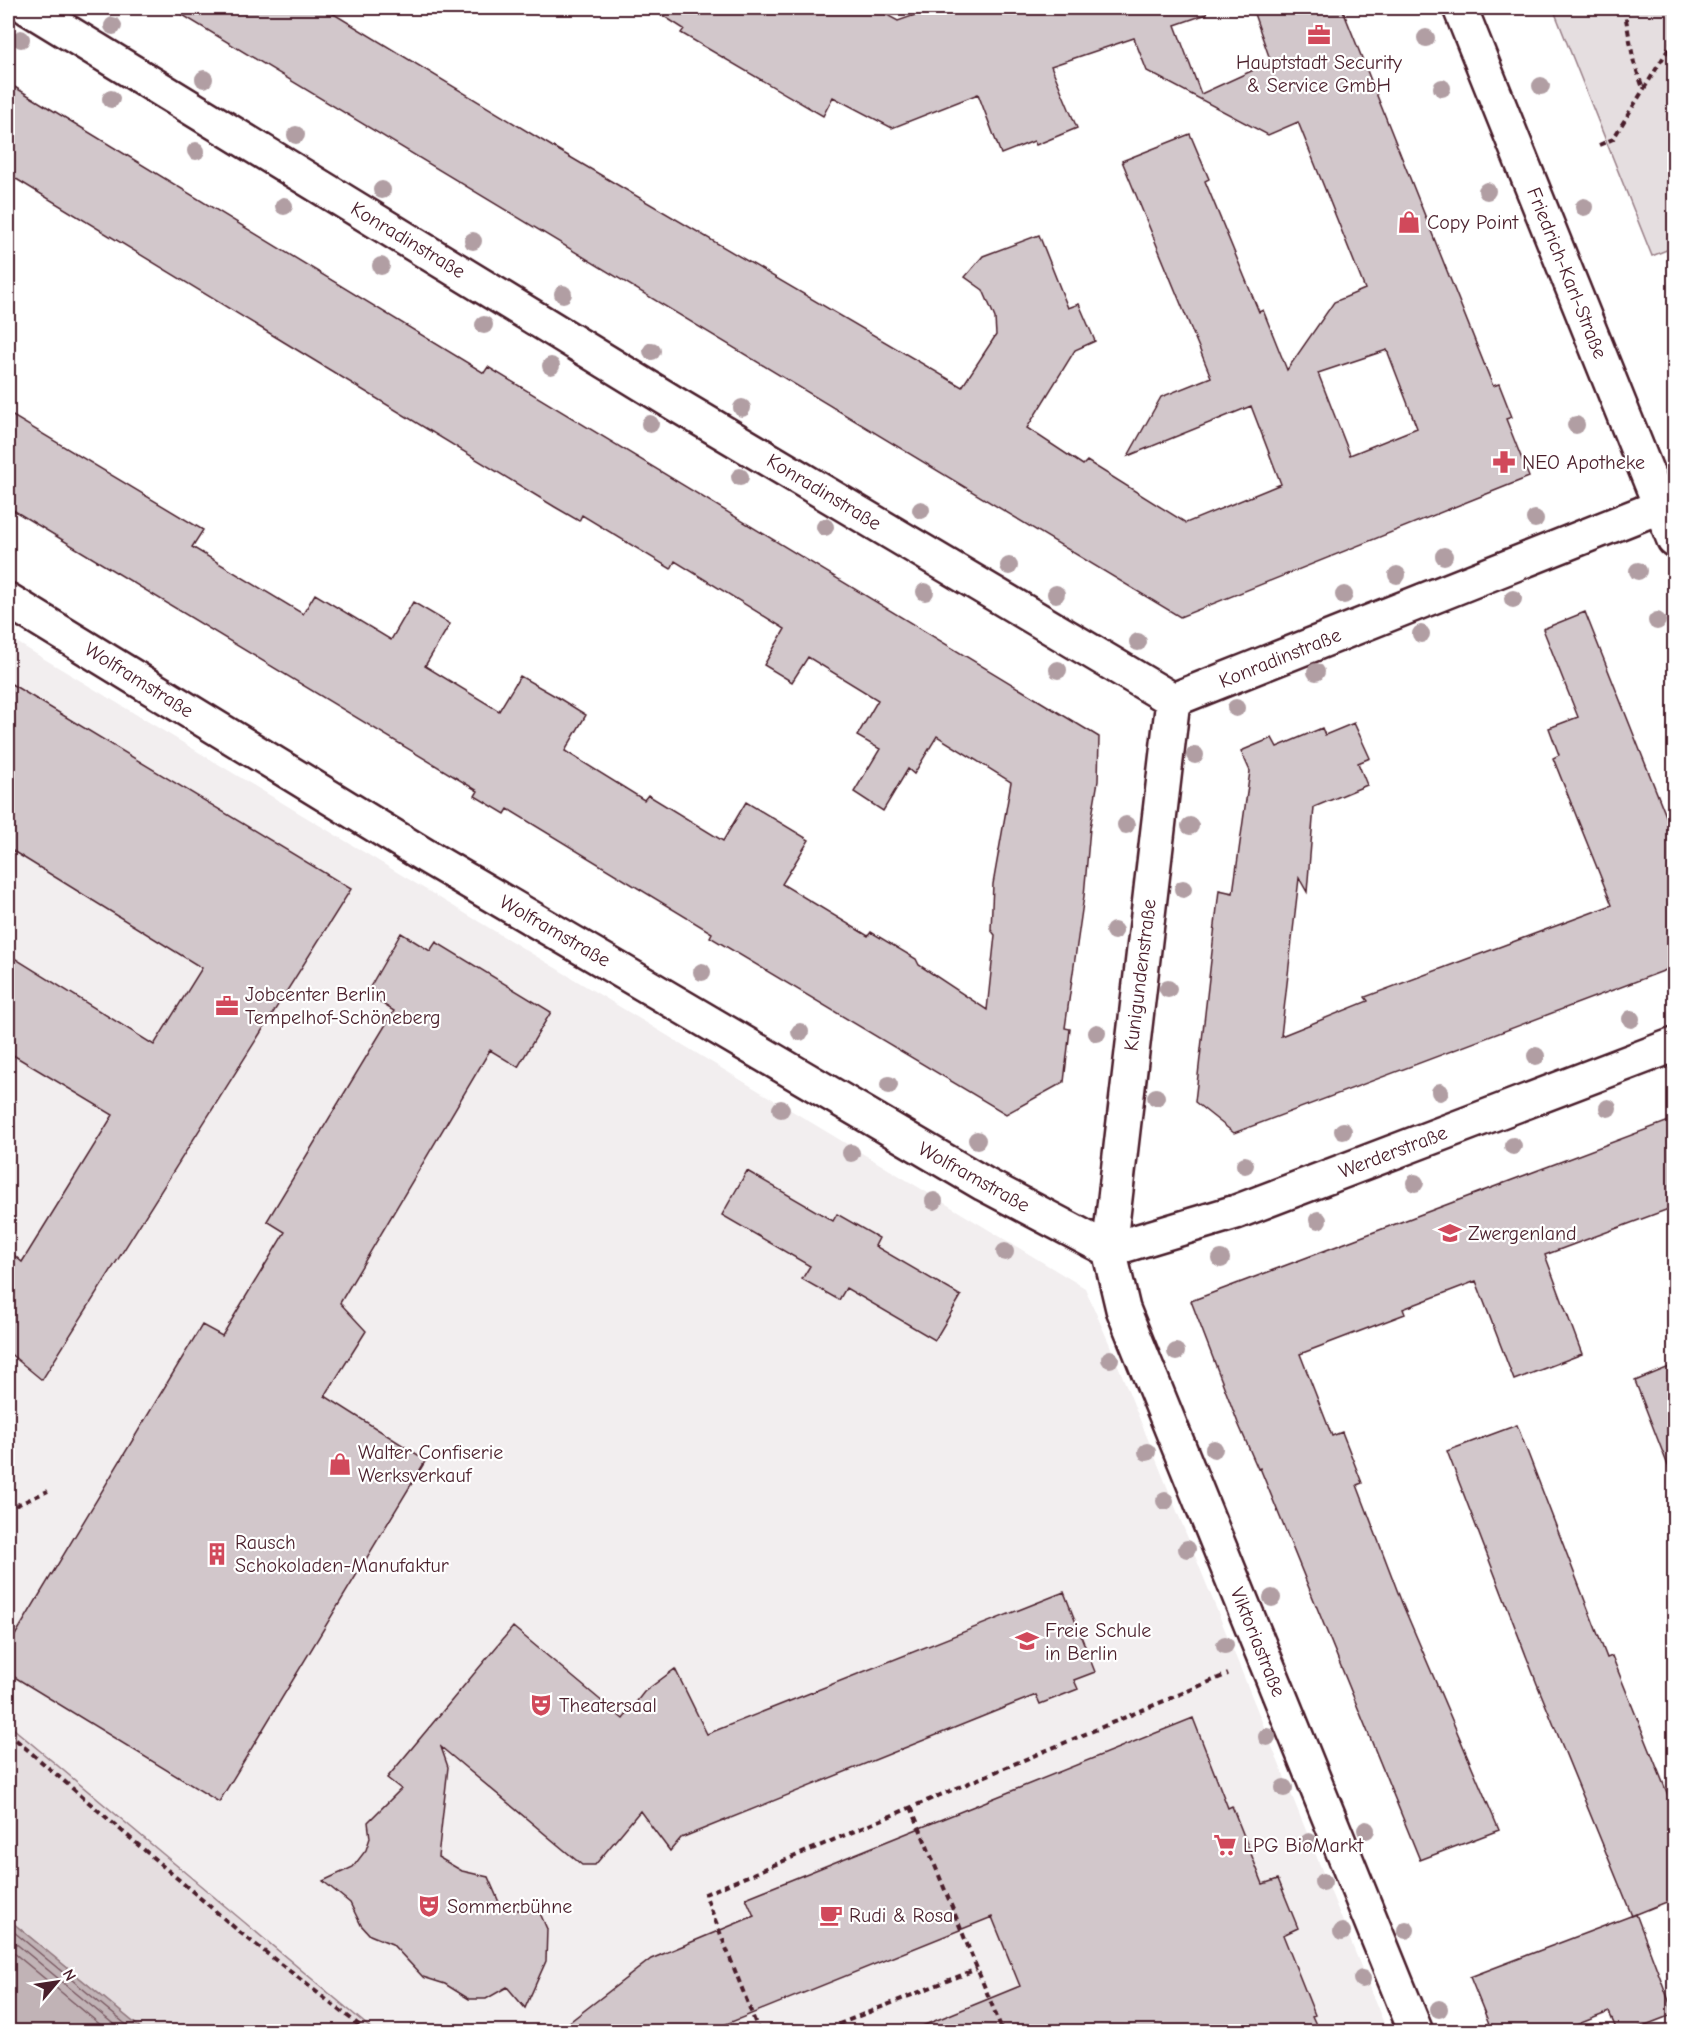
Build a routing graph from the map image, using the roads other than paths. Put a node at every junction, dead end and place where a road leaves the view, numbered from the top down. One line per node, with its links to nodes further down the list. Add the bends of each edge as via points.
1 (28, 8): 6 (street, Konradinstraße, via 677,405)
2 (1460, 8): 3 (street, Friedrich-Karl-Straße)
3 (1661, 506): 4 (street, Friedrich-Karl-Straße); 6 (street, Konradinstraße)
4 (1674, 540)
5 (8, 600): 8 (street, Wolframstraße, via 424,855 984,1184)
6 (1173, 700): 8 (street, Kunigundenstraße)
7 (1674, 1045): 8 (street, Werderstraße, via 1236,1212)
8 (1109, 1250): 9 (street, Viktoriastraße, via 1123,1309)
9 (1416, 2031)

